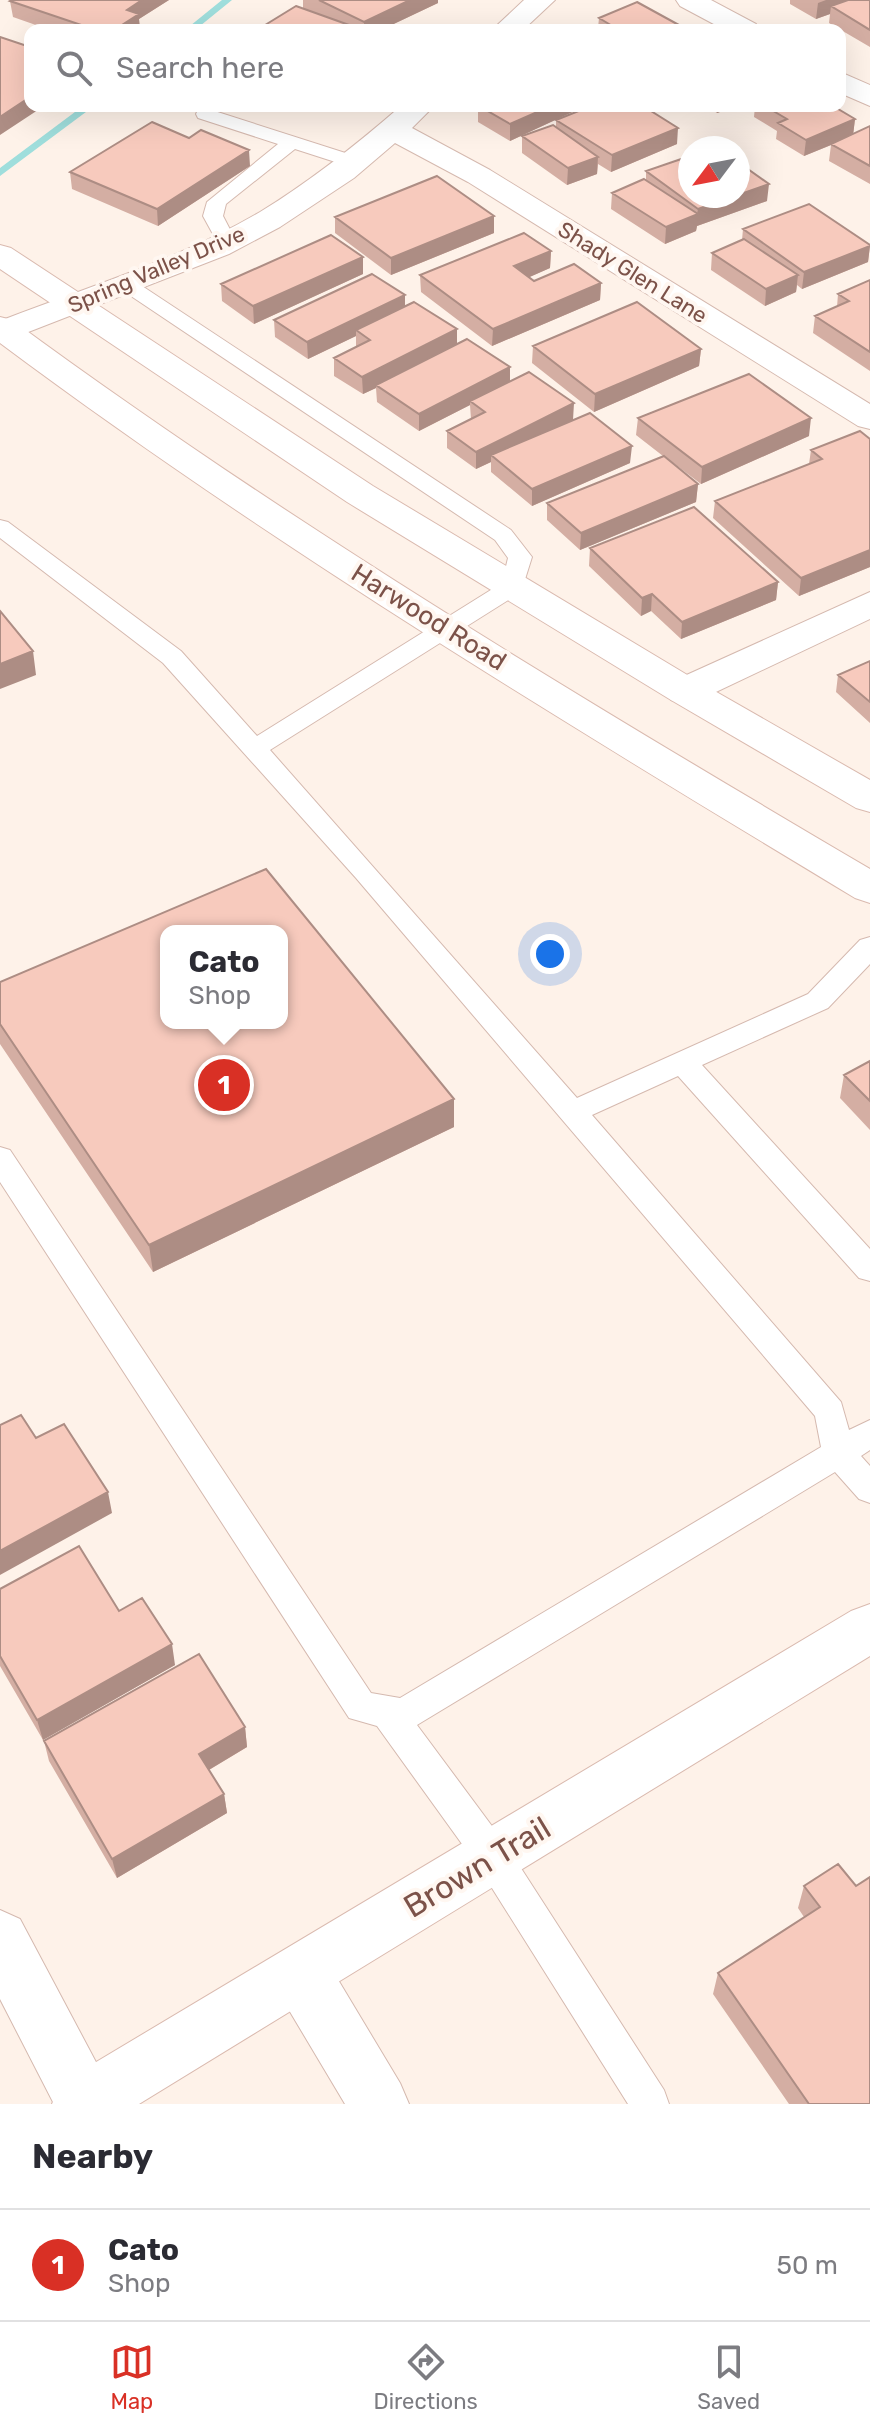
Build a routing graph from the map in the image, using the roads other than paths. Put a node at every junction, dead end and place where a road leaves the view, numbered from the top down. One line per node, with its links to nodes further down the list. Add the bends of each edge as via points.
1 (541, 0): 3 (street)
2 (690, 0): 4 (street)
3 (513, 24)
4 (735, 24)
5 (846, 84): 6 (street)
6 (870, 97)
7 (412, 112): 9 (street, Spring Valley Drive)
8 (205, 114): 10 (lane)
9 (392, 129): 11 (street, Spring Valley Drive); 17 (street, Shady Glen Lane, via 479,176)
10 (291, 143): 11 (lane); 12 (lane, via 217,202 213,216)
11 (354, 162): 12 (street, Spring Valley Drive)
12 (227, 243): 14 (street, Spring Valley Drive)
13 (0, 255): 15 (street)
14 (126, 284): 15 (street, Spring Valley Drive); 19 (lane, via 503,535 520,557)
15 (75, 304): 16 (street, Spring Valley Drive); 19 (street, via 360,494)
16 (2, 330): 21 (street, Harwood Road, via 155,440)
17 (870, 419)
18 (0, 527): 23 (lane, via 172,657)
19 (513, 587): 21 (lane); 22 (street)
20 (870, 604): 22 (street)
21 (446, 629): 23 (lane); 25 (street, Harwood Road)
22 (685, 691): 24 (street)
23 (254, 749): 28 (lane)
24 (870, 798)
25 (870, 888)
26 (870, 947): 27 (lane, via 818,1001)
27 (682, 1062): 28 (lane); 30 (lane)
28 (572, 1112): 32 (lane, via 830,1411)
29 (0, 1158): 35 (lane, via 361,1707)
30 (870, 1269)
31 (870, 1434): 32 (lane)
32 (838, 1453): 33 (lane); 35 (lane, via 403,1715)
33 (870, 1489)
34 (870, 1628): 36 (street, Brown Trail)
35 (387, 1712): 36 (lane)
36 (493, 1857): 38 (street, Brown Trail); 41 (lane)
37 (0, 1939): 39 (street)
38 (301, 1974): 39 (street, Brown Trail); 40 (street)
39 (83, 2103)
40 (379, 2104)
41 (650, 2104)

